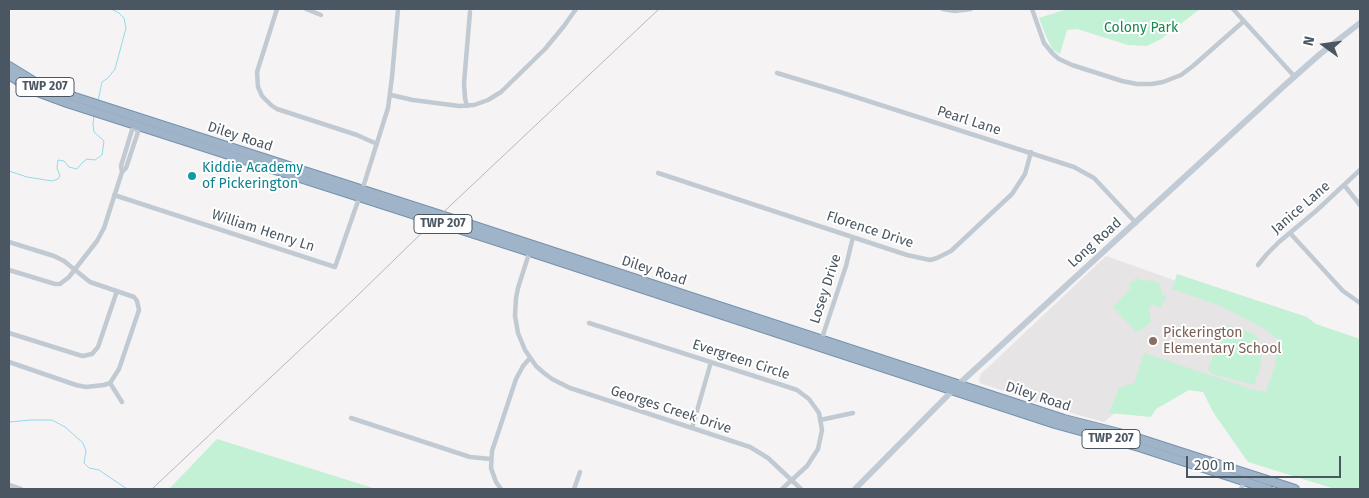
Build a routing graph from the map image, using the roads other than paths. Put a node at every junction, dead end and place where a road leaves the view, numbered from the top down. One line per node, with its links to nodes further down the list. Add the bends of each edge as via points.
1 (277, 9): 21 (street, via 257,72 262,96 277,109)
2 (306, 9): 10 (street)
3 (398, 9): 17 (street)
4 (576, 9): 19 (street, via 545,49 501,92 481,103)
5 (943, 9): 6 (street)
6 (971, 9)
7 (1032, 9): 11 (street, via 1044,43 1059,59 1137,84 1163,82 1181,75)
8 (1233, 9): 11 (street)
9 (470, 12): 19 (street, via 464,83)
10 (321, 15)
11 (1244, 21): 16 (street)
12 (1360, 23): 16 (main road, Long Road)
13 (9, 66): 18 (highway, Diley Road / TWP 207)
14 (777, 73): 22 (street, Pearl Lane)
15 (9, 75): 18 (highway, Diley Road / TWP 207, via 41,94)
16 (1295, 77): 29 (main road, Long Road)
17 (391, 95): 19 (street); 21 (street)
18 (84, 104): 20 (highway, Diley Road / TWP 207)
19 (467, 106)
20 (137, 124): 26 (highway, Diley Road / TWP 207); 27 (street, via 138,132)
21 (377, 144): 26 (street)
22 (1031, 152): 29 (street, Pearl Lane, via 1088,174); 31 (street, Florence Drive, via 1024,174 1012,194 944,255 922,259)
23 (1360, 170): 25 (street, Janice Lane)
24 (658, 173): 31 (street, Florence Drive)
25 (1344, 185): 28 (street); 30 (street, Janice Lane)
26 (361, 193): 27 (street, William Henry Ln, via 335,267); 33 (highway, Diley Road / TWP 207)
27 (114, 195): 36 (street, via 97,242)
28 (1360, 205)
29 (1136, 223): 46 (main road, Long Road)
30 (1290, 233): 34 (street, Janice Lane); 38 (street, via 1343,291)
31 (854, 237): 41 (street, Losey Drive)
32 (9, 242): 36 (street, via 54,256)
33 (531, 248): 41 (highway, Diley Road / TWP 207); 42 (street, via 516,298 515,316 518,333)
34 (1258, 265)
35 (9, 270): 36 (street, via 60,284)
36 (74, 270): 37 (street, via 90,282)
37 (116, 291): 40 (street, via 98,347 92,354 79,355); 45 (street, via 134,298 139,310 119,369)
38 (1360, 303)
39 (590, 323): 44 (street, Evergreen Circle)
40 (9, 333)
41 (820, 343): 46 (highway, Diley Road / TWP 207); 47 (highway, Diley Road / TWP 207)
42 (530, 358): 52 (street, Georges Creek Drive, via 560,384); 53 (street, via 516,379)
43 (9, 362): 45 (street, via 86,387)
44 (711, 362): 51 (street, Evergreen Circle, via 797,390 819,413); 52 (street)
45 (110, 382): 48 (street)
46 (960, 384): 47 (main road, Long Road); 56 (highway, Diley Road / TWP 207, via 1064,419 1131,436)
47 (953, 391): 56 (highway, Diley Road / TWP 207); 63 (main road, Long Road)
48 (122, 402)
49 (853, 413): 51 (street)
50 (351, 418): 53 (street, via 470,457)
51 (820, 420): 55 (street, via 822,430 818,449)
52 (692, 428): 55 (street, Georges Creek Drive, via 750,447)
53 (491, 459): 59 (street, via 493,476)
54 (580, 472): 60 (street)
55 (792, 480): 61 (street); 62 (street, Georges Creek Drive)
56 (1244, 481): 64 (highway, Diley Road / TWP 207); 65 (highway, Diley Road / TWP 207)
57 (9, 485): 58 (street)
58 (21, 489)
59 (501, 489)
60 (574, 489)
61 (782, 489)
62 (802, 489)
63 (855, 489)
64 (1268, 489)
65 (1295, 489)

